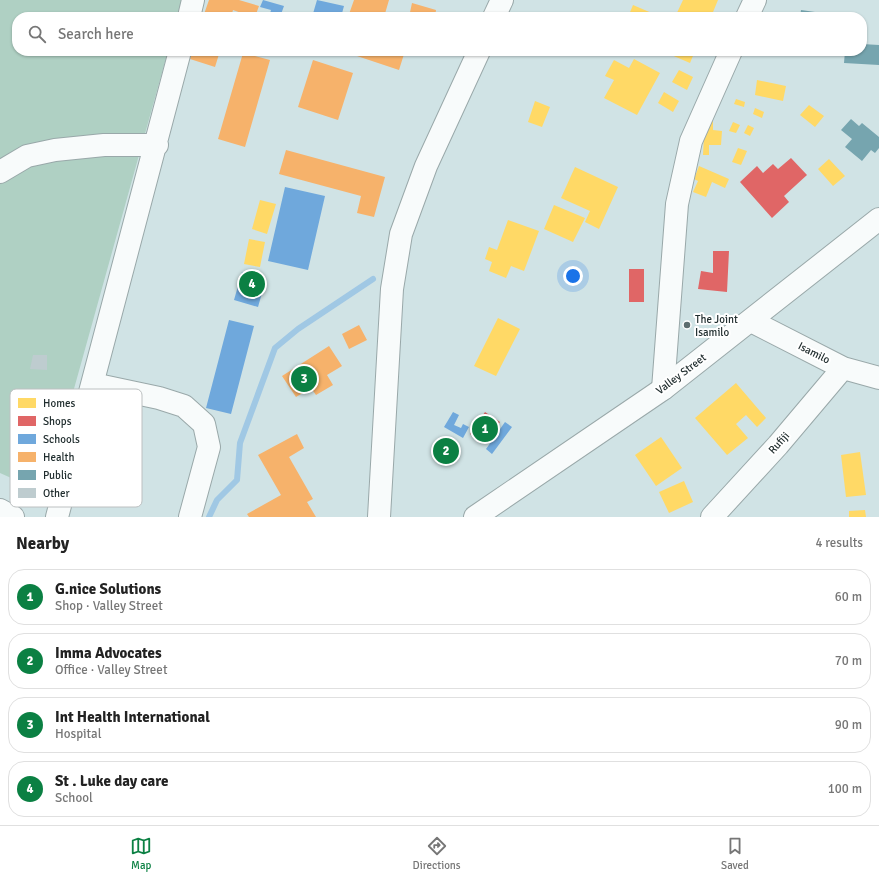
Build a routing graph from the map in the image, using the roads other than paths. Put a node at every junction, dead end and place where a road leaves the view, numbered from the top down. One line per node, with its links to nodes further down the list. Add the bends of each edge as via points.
1 (193, 0): 4 (street)
2 (502, 0): 5 (street)
3 (755, 0): 6 (street)
4 (190, 12)
5 (496, 12)
6 (749, 12)
7 (179, 56): 10 (street)
8 (477, 56): 26 (street, via 426,166 401,234 392,289)
9 (729, 56): 19 (street, via 691,141 677,204)
10 (157, 145): 11 (street, via 104,145 55,150 26,156); 16 (street)
11 (0, 172)
12 (879, 219): 13 (street, Valley Street)
13 (752, 321): 14 (street, Isamilo); 19 (street, Valley Street)
14 (843, 368): 15 (street, Isamilo); 28 (street, Rufiji, via 778,445)
15 (879, 378)
16 (93, 384): 17 (street); 18 (street)
17 (92, 389)
18 (117, 389)
19 (663, 389): 27 (street, Valley Street)
20 (142, 394): 25 (street, via 184,406 204,424 209,447)
21 (60, 507): 24 (street)
22 (0, 510): 23 (street)
23 (13, 517)
24 (57, 517)
25 (190, 517)
26 (379, 517)
27 (475, 517)
28 (712, 517)

